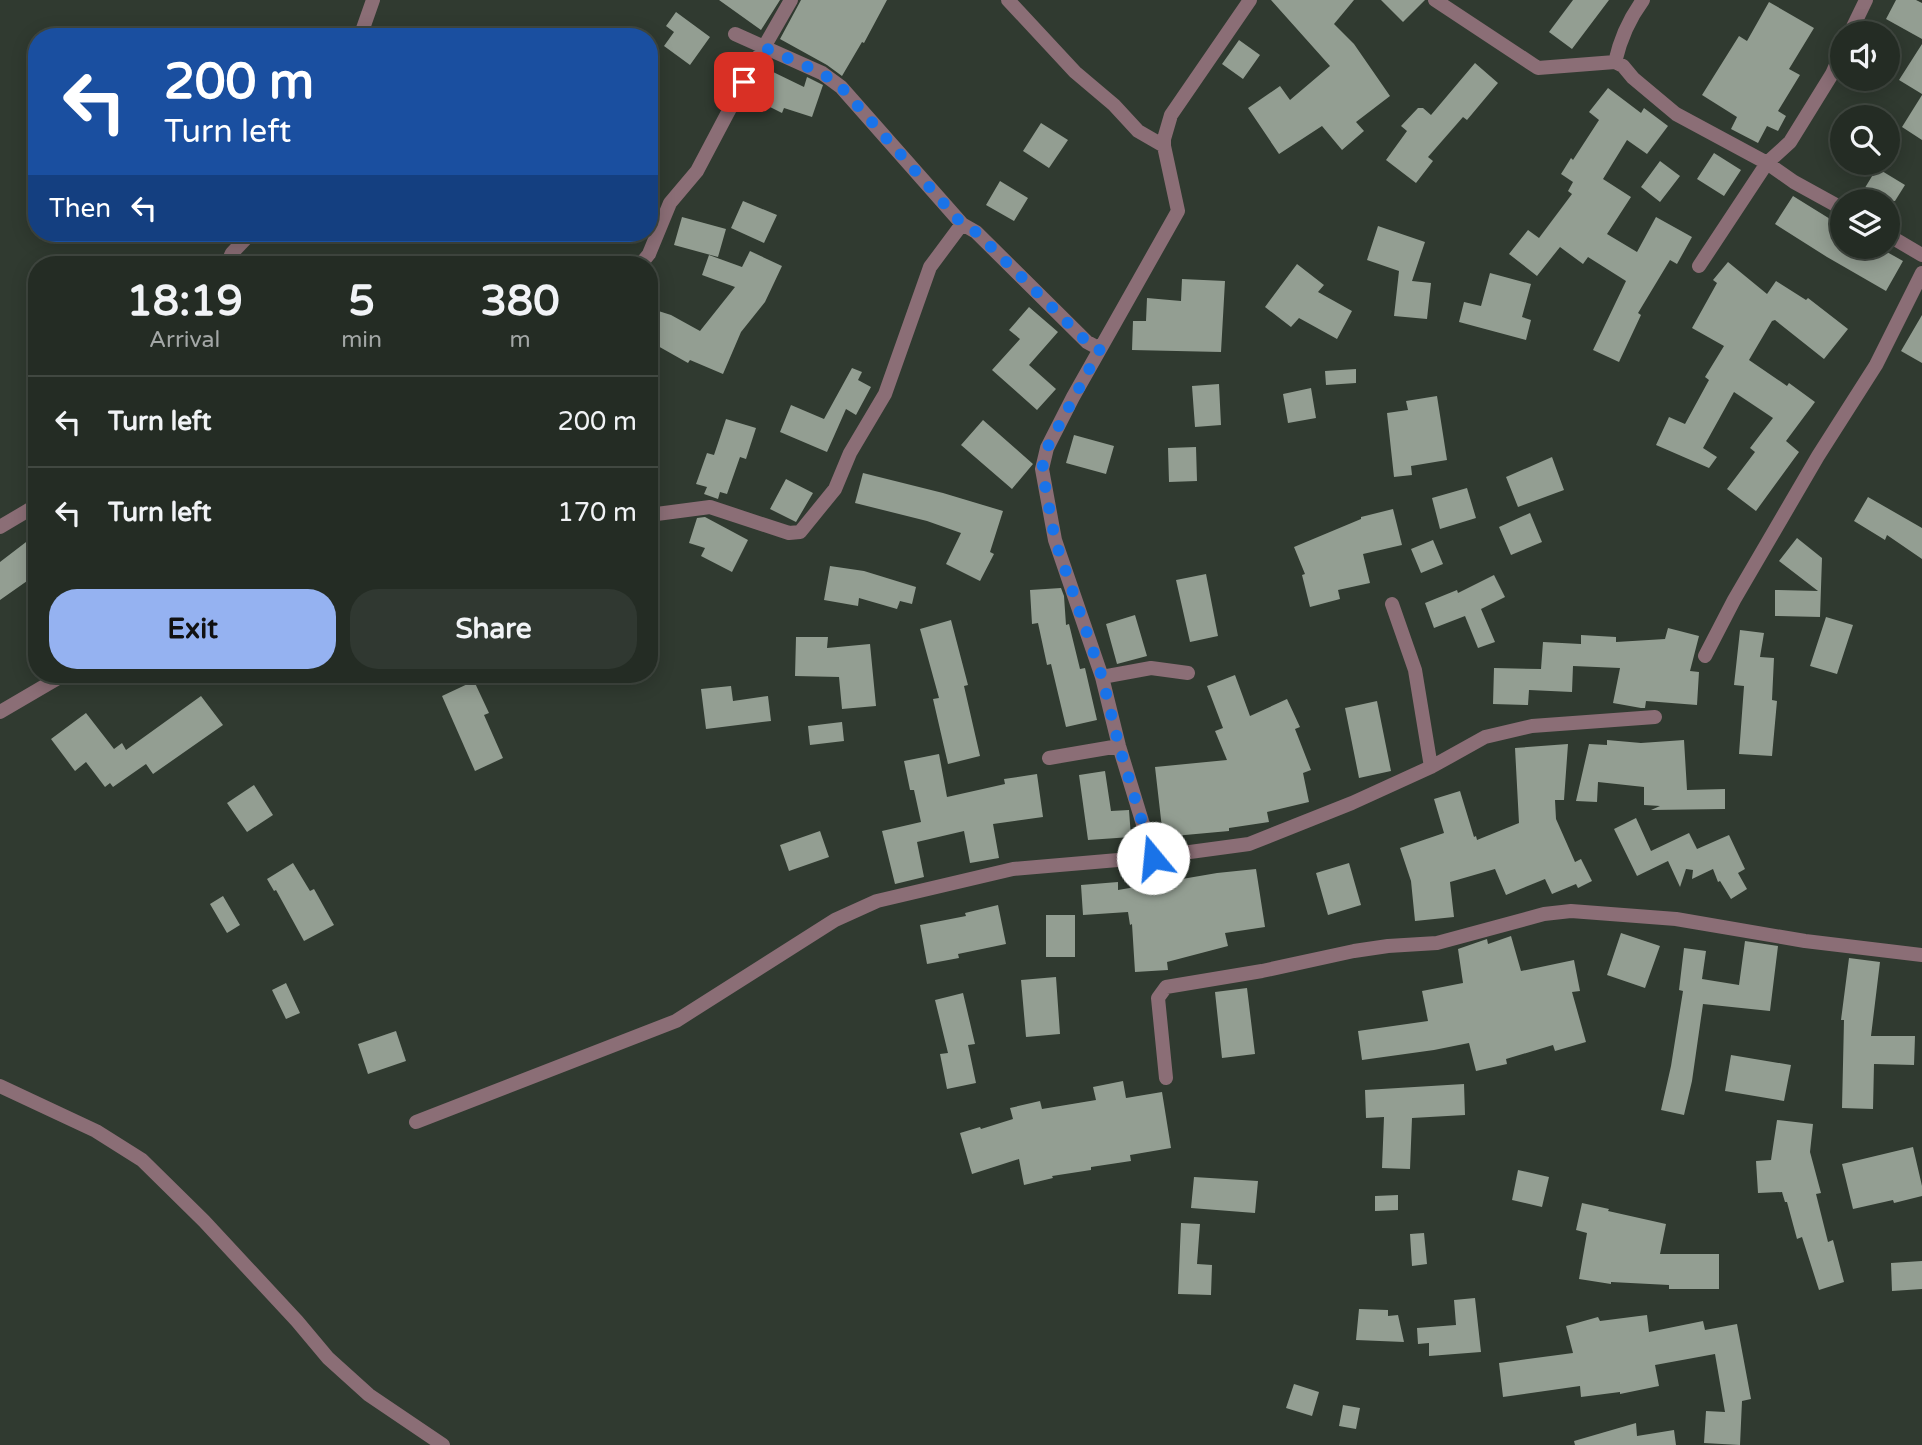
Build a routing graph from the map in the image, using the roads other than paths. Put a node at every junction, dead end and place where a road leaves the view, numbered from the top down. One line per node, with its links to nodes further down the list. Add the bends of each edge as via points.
1 (373, 0): 9 (street)
2 (791, 0): 11 (street)
3 (1007, 0): 14 (street, via 1138,131)
4 (1250, 0): 14 (street, via 1171,115)
5 (1435, 0): 12 (street, via 1538,68)
6 (1643, 0): 12 (street, via 1620,42)
7 (1866, 0): 8 (street)
8 (1856, 21)
9 (363, 28)
10 (735, 34): 11 (street)
11 (765, 48): 17 (street, via 822,73 841,87); 18 (street, via 697,171 670,203)
12 (1615, 62): 15 (street, via 1676,114)
13 (1830, 77): 15 (street, via 1790,142)
14 (1164, 146): 25 (street, via 1178,211)
15 (1767, 163): 16 (street); 23 (street)
16 (1830, 202)
17 (962, 224): 25 (street, via 976,232 1087,342); 27 (street, via 930,267 885,394 849,453 835,489 800,532 789,533 710,507)
18 (658, 232)
19 (242, 242): 22 (street)
20 (1900, 242): 21 (street)
21 (1922, 255)
22 (231, 256)
23 (1699, 266)
24 (1922, 273): 30 (street, via 1876,365 1818,456)
25 (1100, 349): 32 (street, via 1047,448 1042,469 1055,540)
26 (28, 510): 28 (street)
27 (658, 514)
28 (0, 527)
29 (1392, 604): 38 (street, via 1415,670)
30 (1705, 656)
31 (1188, 673): 32 (street, via 1151,668)
32 (1102, 677): 36 (street)
33 (50, 683): 34 (street)
34 (0, 712)
35 (1655, 717): 38 (street, via 1532,726 1485,737)
36 (1119, 746): 37 (street); 39 (street)
37 (1049, 758)
38 (1431, 767): 39 (street, via 1249,844)
39 (1153, 858): 43 (street, via 1013,869 877,901 835,919 676,1021)
40 (1922, 955): 41 (street, via 1676,919 1571,911 1544,914 1437,943 1354,951 1166,987 1158,998)
41 (1166, 1078)
42 (0, 1086): 44 (street, via 96,1132 142,1160 204,1221 328,1359 369,1395)
43 (416, 1122)
44 (443, 1445)

